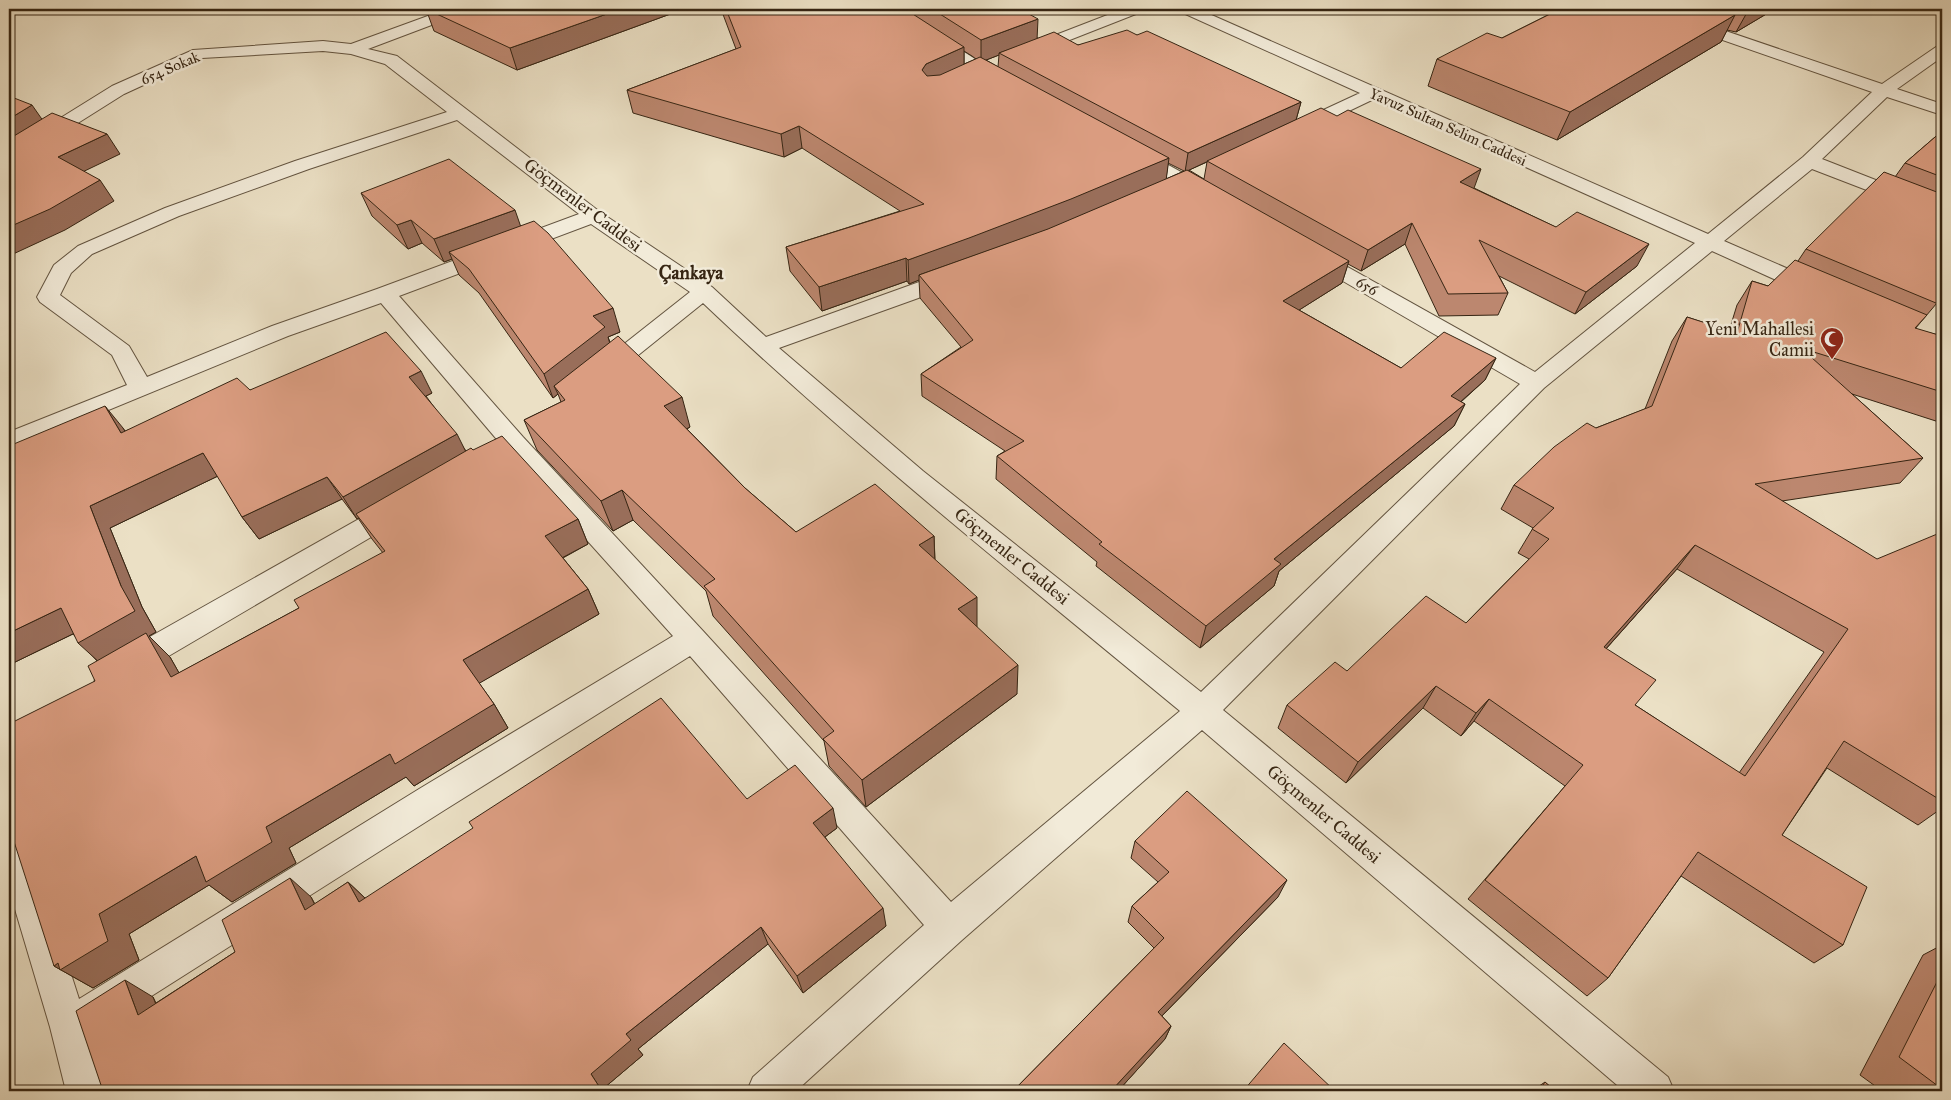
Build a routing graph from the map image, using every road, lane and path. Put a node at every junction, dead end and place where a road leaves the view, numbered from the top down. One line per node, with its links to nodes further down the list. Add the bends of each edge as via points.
1 (461, 9): 6 (street)
2 (887, 9): 10 (street)
3 (1136, 9): 8 (street)
4 (1186, 9): 13 (street, Yavuz Sultan Selim Caddesi)
5 (1647, 9): 12 (street)
6 (352, 49): 15 (street, Göçmenler Caddesi, via 391,60); 18 (street, 654 Sokak, via 323,46 198,53 118,90)
7 (1942, 50): 12 (street)
8 (1017, 56)
9 (999, 63): 10 (street)
10 (973, 74): 11 (street)
11 (1014, 88)
12 (1884, 90): 14 (street); 19 (street)
13 (1373, 93): 16 (street); 23 (street, Yavuz Sultan Selim Caddesi)
14 (1942, 110)
15 (461, 113): 22 (street, Göçmenler Caddesi); 31 (street, via 209,198 85,250 62,270 48,297 121,351)
16 (1283, 135)
17 (1116, 144): 20 (street)
18 (9, 158)
19 (1810, 161): 21 (street); 23 (street)
20 (1219, 201)
21 (1942, 213)
22 (593, 216): 26 (street, Göçmenler Caddesi); 27 (street)
23 (1709, 244): 28 (street, Yavuz Sultan Selim Caddesi); 30 (street)
24 (1296, 245): 30 (street, 656)
25 (969, 272): 29 (street)
26 (704, 292): 29 (street, Göçmenler Caddesi); 32 (street)
27 (385, 294): 31 (street, via 280,331); 35 (street)
28 (1835, 298)
29 (762, 346): 39 (street, Göçmenler Caddesi, via 914,477)
30 (1536, 384): 39 (street)
31 (142, 388): 34 (street)
32 (582, 388)
33 (536, 425): 35 (street)
34 (9, 442)
35 (505, 448): 37 (street)
36 (419, 497): 38 (street)
37 (693, 639): 41 (street); 42 (street)
38 (103, 679)
39 (1202, 711): 41 (street); 45 (street, Göçmenler Caddesi)
40 (9, 833): 42 (street)
41 (949, 927): 44 (street)
42 (69, 1027): 43 (street)
43 (86, 1091)
44 (767, 1091)
45 (1654, 1091)

